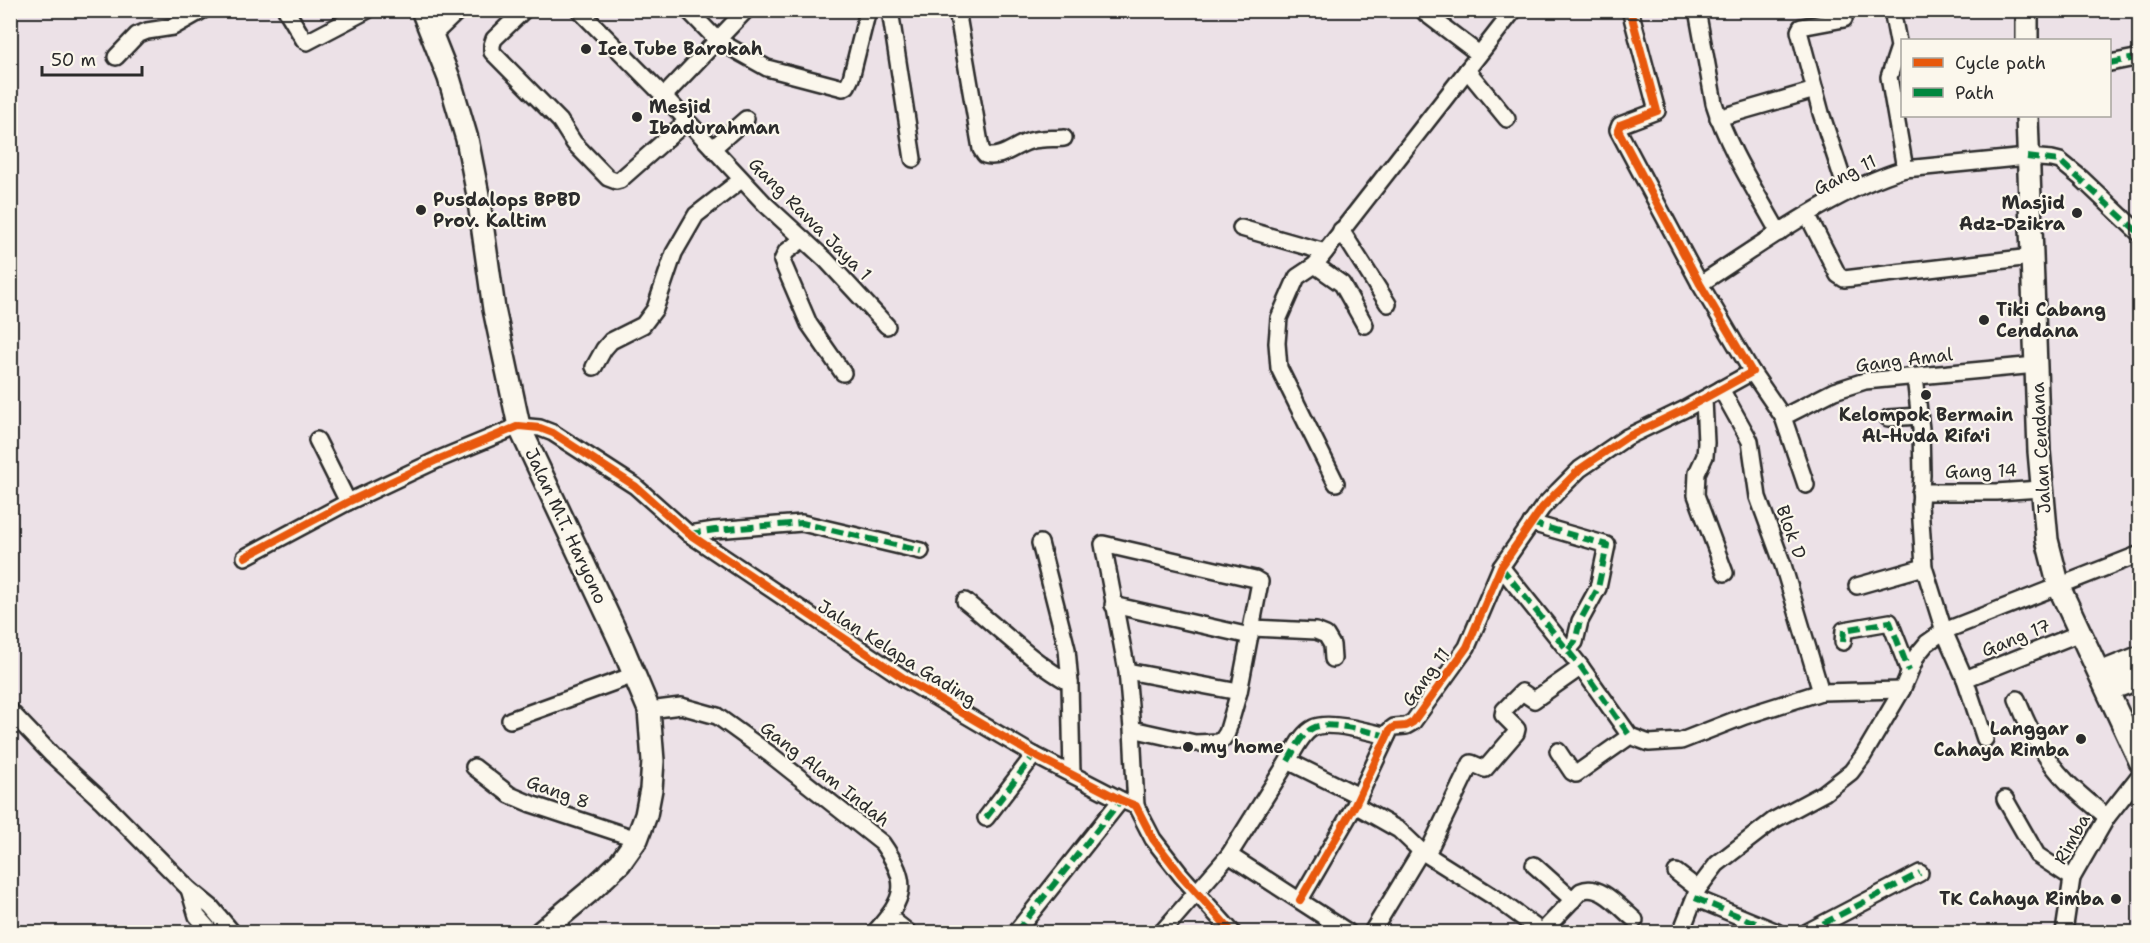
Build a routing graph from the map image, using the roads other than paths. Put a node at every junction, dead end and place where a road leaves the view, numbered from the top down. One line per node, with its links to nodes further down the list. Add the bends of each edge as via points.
1 (203, 10): 24 (street, via 173,27 137,35)
2 (286, 10): 3 (street, via 307,42)
3 (368, 10)
4 (422, 10): 20 (main road, Jalan M.T. Haryono)
5 (459, 10): 20 (street)
6 (524, 10): 34 (street, via 494,39 492,52 560,121 574,143 608,178 620,180)
7 (579, 10): 29 (street, Gang Rawa Jaya 1)
8 (688, 10): 22 (street)
9 (746, 10): 22 (street)
10 (868, 10): 22 (street, via 851,78 843,88 767,68)
11 (891, 10): 38 (street)
12 (957, 10): 35 (street, via 985,155 1003,154 1032,140)
13 (1514, 10): 23 (street)
14 (1630, 10): 51 (street, via 1657,110 1620,125 1618,130)
15 (1697, 10): 31 (street)
16 (1892, 10): 39 (street, via 1899,47 1889,77)
17 (2027, 10): 21 (main road)
18 (1425, 14): 23 (street)
19 (1844, 19): 28 (street, via 1800,29)
20 (433, 35): 65 (main road, Jalan M.T. Haryono, via 467,139 494,309)
21 (2027, 39)
22 (717, 40): 29 (street)
23 (1479, 54): 27 (street)
24 (116, 57)
25 (2139, 57): 26 (street)
26 (2111, 63)
27 (1467, 70): 33 (street); 44 (street)
28 (1815, 90): 31 (street); 41 (street)
29 (664, 96): 34 (street, Gang Rawa Jaya 1)
30 (2027, 117): 37 (main road, Jalan Cendana)
31 (1718, 118): 46 (street)
32 (746, 119): 36 (street)
33 (1507, 119)
34 (687, 121): 36 (street, Gang Rawa Jaya 1)
35 (1064, 138)
36 (713, 148): 40 (street, Gang Rawa Jaya 1)
37 (2027, 157): 39 (street, Gang 11); 45 (street, Gang 11, via 2060,161); 49 (main road, Jalan Cendana)
38 (913, 159)
39 (1905, 169): 41 (street, Gang 11)
40 (741, 180): 47 (street, Gang Rawa Jaya 1); 56 (street, via 696,215 674,253 655,309 643,325 610,341)
41 (1847, 192): 42 (street, Gang 11)
42 (1808, 216): 46 (street, Gang 11); 49 (street, via 1844,279)
43 (1240, 228): 48 (street)
44 (1341, 230): 48 (street); 52 (street)
45 (2138, 230)
46 (1779, 233): 51 (street, Gang 11)
47 (803, 239): 53 (street, Gang Rawa Jaya 1); 58 (street, via 786,252 782,261 809,324)
48 (1325, 252): 50 (street)
49 (2031, 257): 55 (main road, Jalan Cendana)
50 (1315, 265): 54 (street, via 1342,284); 67 (street, via 1297,277 1279,318 1276,343 1279,368)
51 (1700, 284): 57 (street)
52 (1388, 304)
53 (887, 326)
54 (1365, 326)
55 (2036, 365): 59 (street, Gang Amal); 69 (main road, Jalan Cendana)
56 (594, 367)
57 (1752, 372): 60 (street, Gang 11); 63 (street)
58 (843, 373)
59 (1915, 377): 62 (street); 63 (street, Gang Amal, via 1865,381 1834,391)
60 (1721, 390): 61 (street, Gang 11); 102 (street, Blok D, via 1750,441 1758,497)
61 (1704, 399): 72 (street, Gang 11, via 1627,437 1580,469); 80 (street, via 1705,456 1697,473 1696,495)
62 (1919, 416): 64 (street); 70 (street)
63 (1783, 417): 68 (street)
64 (1888, 418)
65 (519, 426): 71 (street); 73 (street, Jalan Kelapa Gading, via 554,433 634,486); 95 (main road, Jalan M.T. Haryono)
66 (317, 440): 71 (street)
67 (1336, 483)
68 (1806, 485)
69 (2042, 489): 70 (street, Gang 14); 82 (main road, Jalan Cendana, via 2047,540)
70 (1920, 492): 79 (street)
71 (348, 502): 77 (street)
72 (1531, 523): 78 (street, Gang 11); 89 (street, via 1607,545 1598,588)
73 (689, 534): 75 (street, via 802,523); 112 (street, Jalan Kelapa Gading, via 908,681)
74 (1040, 543): 99 (street, via 1067,649)
75 (921, 550)
76 (2139, 554): 82 (street)
77 (244, 557)
78 (1501, 567): 89 (street); 108 (street, Gang 11, via 1467,647 1413,722 1394,727)
79 (1924, 567): 81 (street); 85 (street)
80 (1725, 573)
81 (1857, 586)
82 (2059, 587): 85 (street); 87 (main road, Jalan Cendana)
83 (965, 601): 99 (street, via 1050,672)
84 (1113, 606): 86 (street); 86 (street, via 1103,544 1258,581); 93 (street)
85 (1944, 631): 94 (street, via 1927,643); 97 (street)
86 (1251, 632): 91 (street, via 1316,631 1326,635); 101 (street)
87 (2080, 633): 97 (street, Gang 17); 98 (main road, Jalan Cendana)
88 (1843, 642): 94 (street, via 1844,630 1891,622)
89 (1568, 650): 92 (street)
90 (2139, 657): 98 (main road)
91 (1333, 659)
92 (1581, 667): 109 (street); 125 (street, via 1534,700 1522,692 1504,710 1503,715 1517,729 1516,733 1485,769 1471,764)
93 (1127, 671): 101 (street); 107 (street)
94 (1909, 671): 100 (street)
95 (634, 675): 105 (main road, Jalan M.T. Haryono); 106 (street)
96 (2139, 678): 98 (main road)
97 (1965, 679): 110 (street)
98 (2104, 682): 114 (main road, Jalan Cendana)
99 (1070, 683): 116 (street)
100 (1902, 690): 102 (street); 133 (street, via 1851,772 1731,852 1717,864)
101 (1239, 692): 107 (street, via 1227,733 1219,742 1195,743)
102 (1821, 692): 109 (street, via 1681,741 1649,742)
103 (2017, 699): 122 (street, via 2045,757 2067,783)
104 (10, 711): 131 (street)
105 (648, 711): 124 (main road, Jalan M.T. Haryono, via 653,761 651,789); 136 (street, Gang Alam Indah, via 681,706 717,716 882,843 902,879 899,899)
106 (510, 720)
107 (1132, 729): 121 (street)
108 (1387, 736): 113 (street, via 1319,726 1306,733); 120 (street)
109 (1630, 736): 111 (street, via 1576,774)
110 (1985, 739)
111 (1558, 751)
112 (1034, 754): 116 (street, Jalan Kelapa Gading); 123 (street)
113 (1288, 761): 120 (street); 126 (street)
114 (2139, 761)
115 (474, 767): 124 (street, Gang 8, via 510,795)
116 (1072, 774): 119 (street, Jalan Kelapa Gading)
117 (2139, 775): 122 (street, Rimba)
118 (2005, 799): 130 (street, via 2037,855)
119 (1121, 800): 121 (street, Jalan Kelapa Gading); 143 (street)
120 (1357, 801): 125 (street); 134 (street)
121 (1136, 806): 132 (street, via 1153,838)
122 (2107, 816): 130 (street, Rimba)
123 (986, 818)
124 (637, 839): 140 (main road, Jalan M.T. Haryono, via 620,862)
125 (1424, 852): 147 (street); 148 (street)
126 (1229, 855): 132 (street); 134 (street)
127 (1534, 865): 135 (street)
128 (1676, 872): 133 (street)
129 (1920, 873): 151 (street)
130 (2072, 878): 152 (street, Rimba)
131 (189, 889): 138 (street, via 197,916); 139 (street, via 211,907)
132 (1198, 892): 144 (street); 145 (street)
133 (1697, 893): 149 (street); 150 (street)
134 (1300, 900): 146 (street)
135 (1573, 900): 137 (street, via 1585,889 1599,890); 148 (street)
136 (889, 917): 141 (street, Gang Alam Indah); 142 (street)
137 (1635, 920)
138 (211, 933)
139 (232, 933)
140 (541, 933)
141 (875, 933)
142 (908, 933)
143 (1016, 933)
144 (1162, 933)
145 (1232, 933)
146 (1348, 933)
147 (1372, 933)
148 (1542, 933)
149 (1681, 933)
150 (1777, 933)
151 (1807, 933)
152 (2064, 933)

